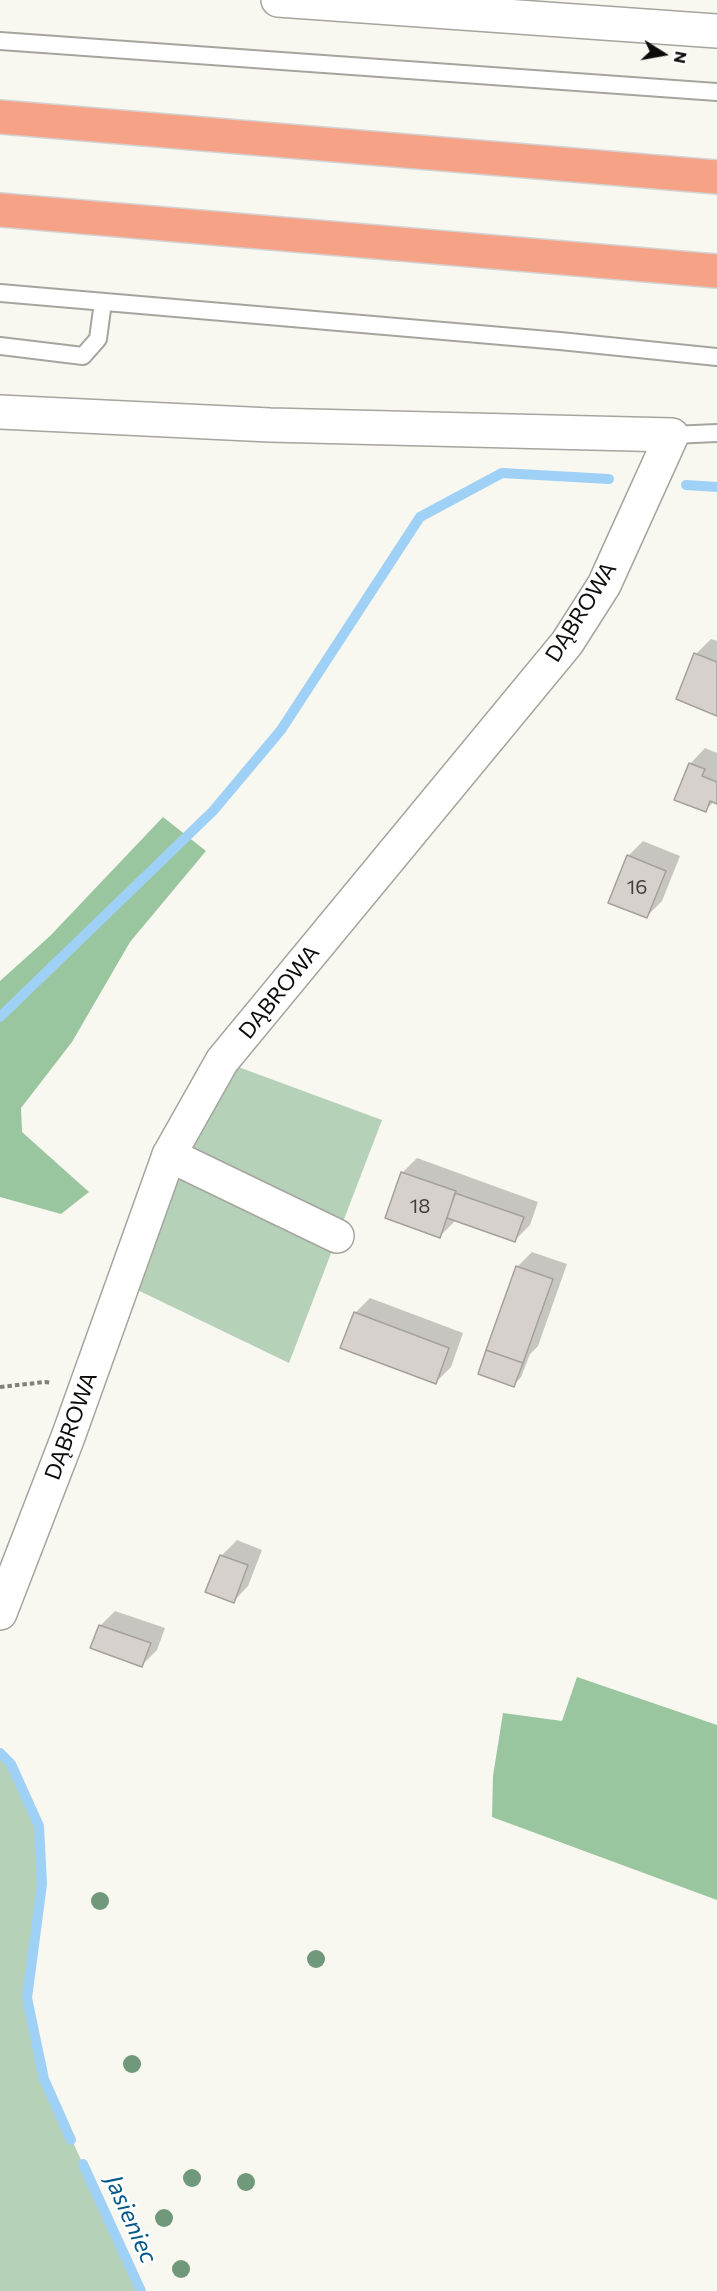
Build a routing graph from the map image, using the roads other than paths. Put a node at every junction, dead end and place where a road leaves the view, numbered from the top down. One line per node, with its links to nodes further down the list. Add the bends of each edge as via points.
1 (278, 0): 2 (street)
2 (717, 31)
3 (0, 41): 4 (lane)
4 (717, 92)
5 (0, 117): 6 (highway)
6 (717, 177)
7 (0, 210): 8 (highway)
8 (717, 271)
9 (0, 292): 10 (lane)
10 (103, 302): 11 (lane, via 98,339 83,356); 12 (lane)
11 (0, 346)
12 (717, 357)
13 (0, 412): 15 (street, via 270,425)
14 (717, 433): 15 (lane)
15 (672, 435): 16 (street, DĄBROWA, via 604,585 567,643 222,1061)
16 (169, 1155): 17 (street); 18 (street, DĄBROWA)
17 (337, 1236)
18 (0, 1613)

